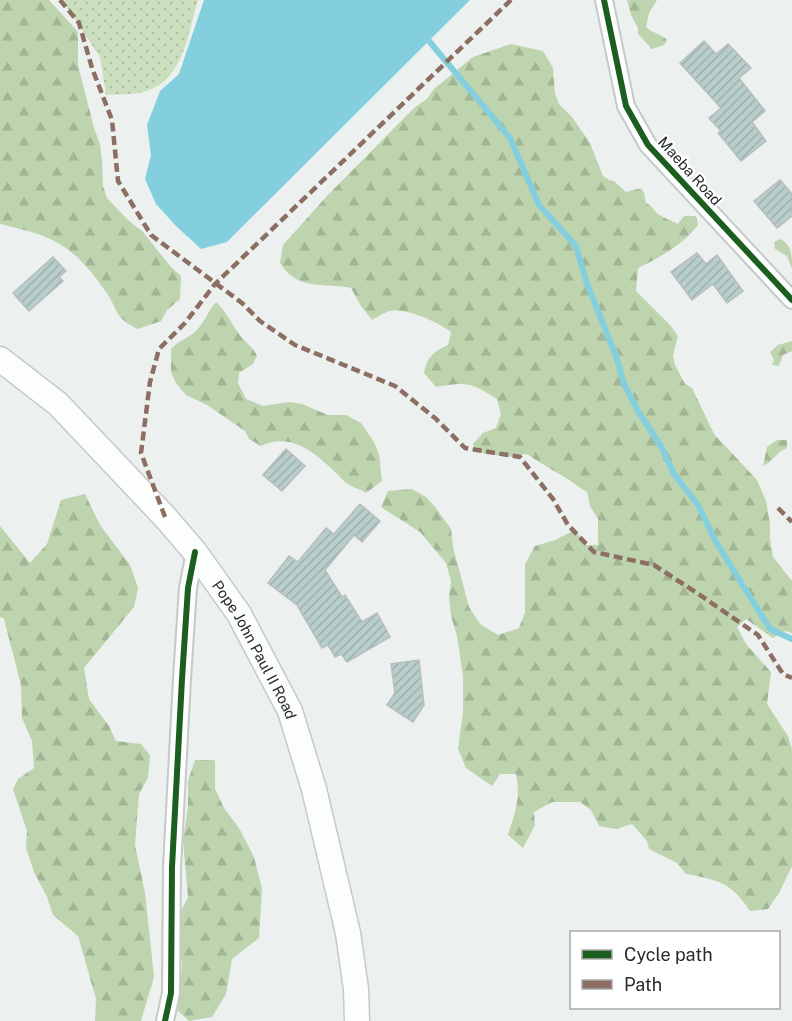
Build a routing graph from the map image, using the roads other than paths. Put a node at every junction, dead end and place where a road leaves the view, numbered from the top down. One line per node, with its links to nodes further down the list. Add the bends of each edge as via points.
1 (604, 0): 2 (street, Maeba Road, via 626,106 648,145)
2 (792, 300)
3 (0, 359): 4 (main road, Pope John Paul II Road, via 58,404)
4 (195, 552): 5 (street, via 188,588 182,679 172,867 171,993); 6 (main road, Pope John Paul II Road, via 239,614 290,711 314,789 348,933)
5 (165, 1021)
6 (357, 1021)

